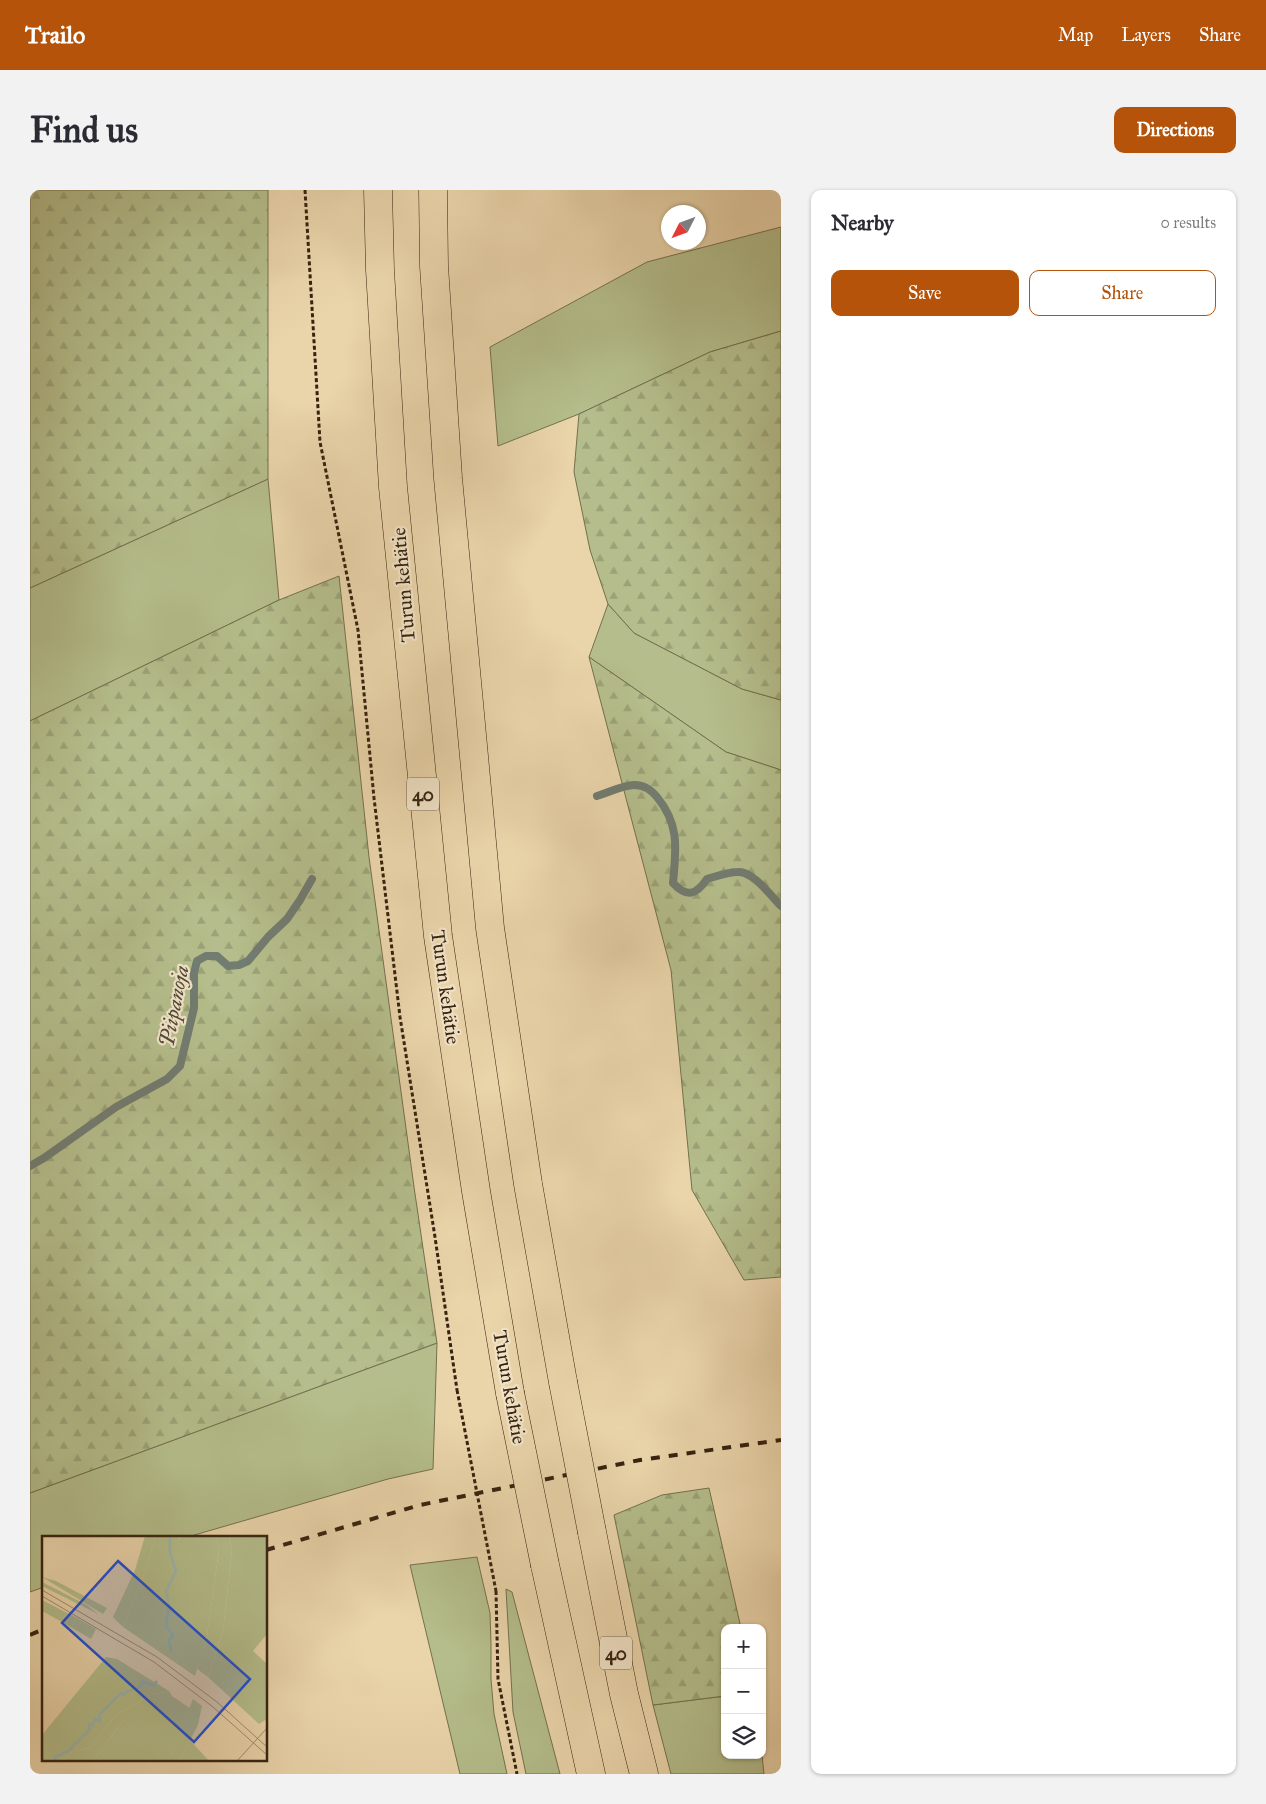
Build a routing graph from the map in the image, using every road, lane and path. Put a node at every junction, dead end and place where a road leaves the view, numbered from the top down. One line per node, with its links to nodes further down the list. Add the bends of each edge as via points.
1 (305, 190): 4 (path, bridge, via 320,442 358,630 400,1017 457,1390 496,1590 498,1679)
2 (378, 190): 5 (highway, Turun kehätie / 40, bridge, via 393,487 438,936 510,1393 544,1565)
3 (432, 190): 6 (highway, 40, bridge, via 448,478 490,928 528,1184 563,1382 624,1694)
4 (518, 1774)
5 (591, 1774)
6 (644, 1774)

